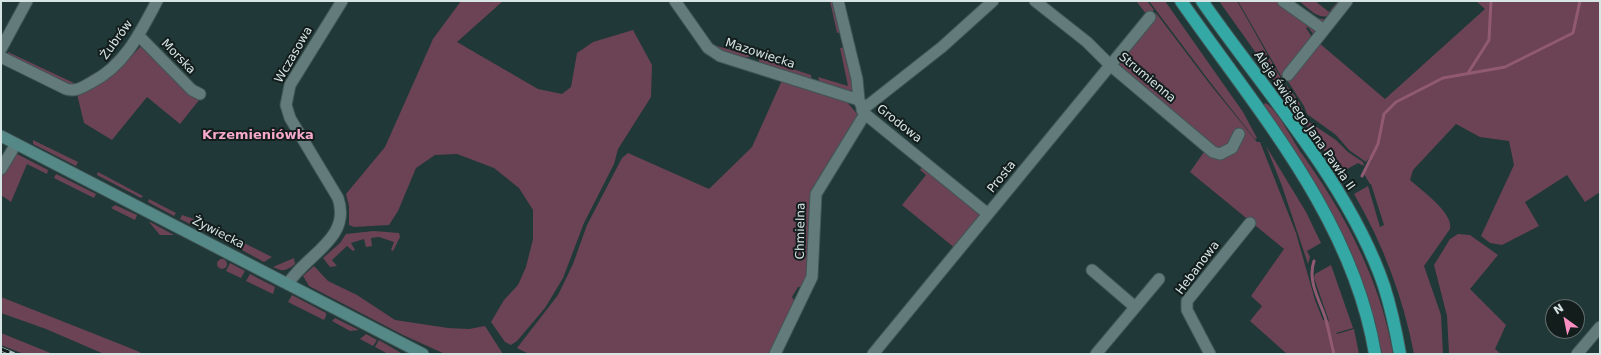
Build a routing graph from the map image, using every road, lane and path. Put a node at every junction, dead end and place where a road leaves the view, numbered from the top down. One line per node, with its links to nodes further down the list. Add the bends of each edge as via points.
1 (27, 1): 15 (street)
2 (157, 1): 14 (street, Żubrów)
3 (342, 1): 29 (street, Wczasowa, via 294,78 286,105 290,118 338,198 340,222 331,240 301,267)
4 (675, 1): 20 (street, Mazowiecka, via 708,48 714,52)
5 (838, 1): 20 (street)
6 (993, 1): 20 (street, Chmielna, via 942,47)
7 (1035, 1): 17 (street, Strumienna)
8 (1181, 1): 37 (highway, via 1276,136 1321,206 1350,267)
9 (1202, 1): 38 (highway, Aleje świętego Jana Pawła II, via 1308,147 1358,227 1384,285)
10 (1283, 1): 13 (street)
11 (1347, 1): 13 (street)
12 (1150, 17): 17 (street, Prosta)
13 (1324, 30): 18 (street)
14 (139, 36): 16 (street, Żubrów, via 108,73 77,90 66,88); 19 (street, Morska, via 192,90)
15 (1, 49)
16 (1, 57)
17 (1110, 65): 21 (street, Strumienna, via 1216,154 1228,151); 25 (street, Prosta)
18 (1288, 75)
19 (200, 94)
20 (862, 108): 25 (street, Grodowa); 33 (street, Chmielna, via 816,194 812,277)
21 (1239, 134)
22 (1, 136): 23 (main road, Żywiecka)
23 (16, 144): 24 (street); 29 (main road, Żywiecka)
24 (1, 169)
25 (988, 214): 34 (street, Prosta)
26 (1250, 223): 36 (street, Hebanowa, via 1187,301 1187,310)
27 (1092, 270): 30 (street)
28 (1159, 279): 30 (street)
29 (288, 284): 32 (main road, Żywiecka)
30 (1134, 307): 35 (street)
31 (1600, 328): 39 (street)
32 (423, 354)
33 (775, 354)
34 (873, 354)
35 (1096, 354)
36 (1210, 354)
37 (1375, 354)
38 (1400, 354)
39 (1577, 354)

